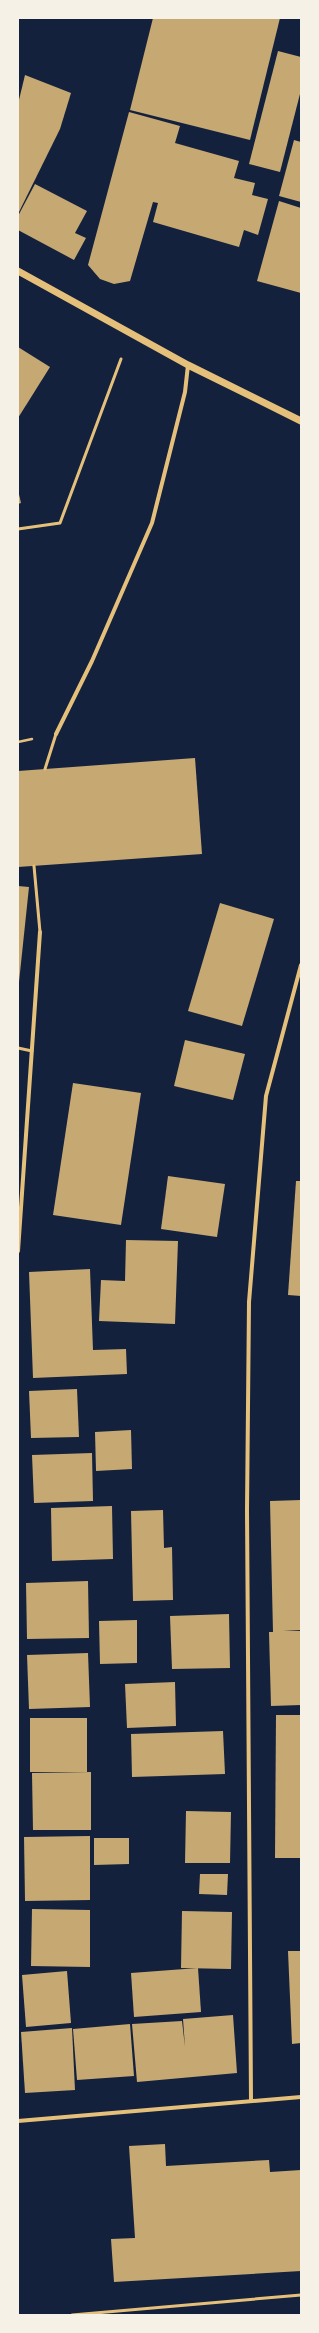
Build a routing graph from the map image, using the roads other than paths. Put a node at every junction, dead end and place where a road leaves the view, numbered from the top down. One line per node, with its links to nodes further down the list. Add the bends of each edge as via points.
1 (18, 271): 3 (street)
2 (121, 359): 5 (lane, via 60,523)
3 (188, 365): 4 (street); 6 (street, via 185,392 152,523 92,661)
4 (301, 421)
5 (18, 529)
6 (56, 734): 7 (lane)
7 (46, 769)
8 (34, 866): 9 (lane)
9 (40, 932): 12 (street)
10 (301, 965): 15 (street, via 266,1096 249,1302 247,1510)
11 (18, 1048): 12 (lane)
12 (32, 1051): 13 (street)
13 (18, 1251)
14 (301, 2097): 15 (street)
15 (251, 2100): 16 (street)
16 (18, 2121)
17 (301, 2295): 18 (lane)
18 (106, 2313): 19 (lane)
19 (72, 2315)

